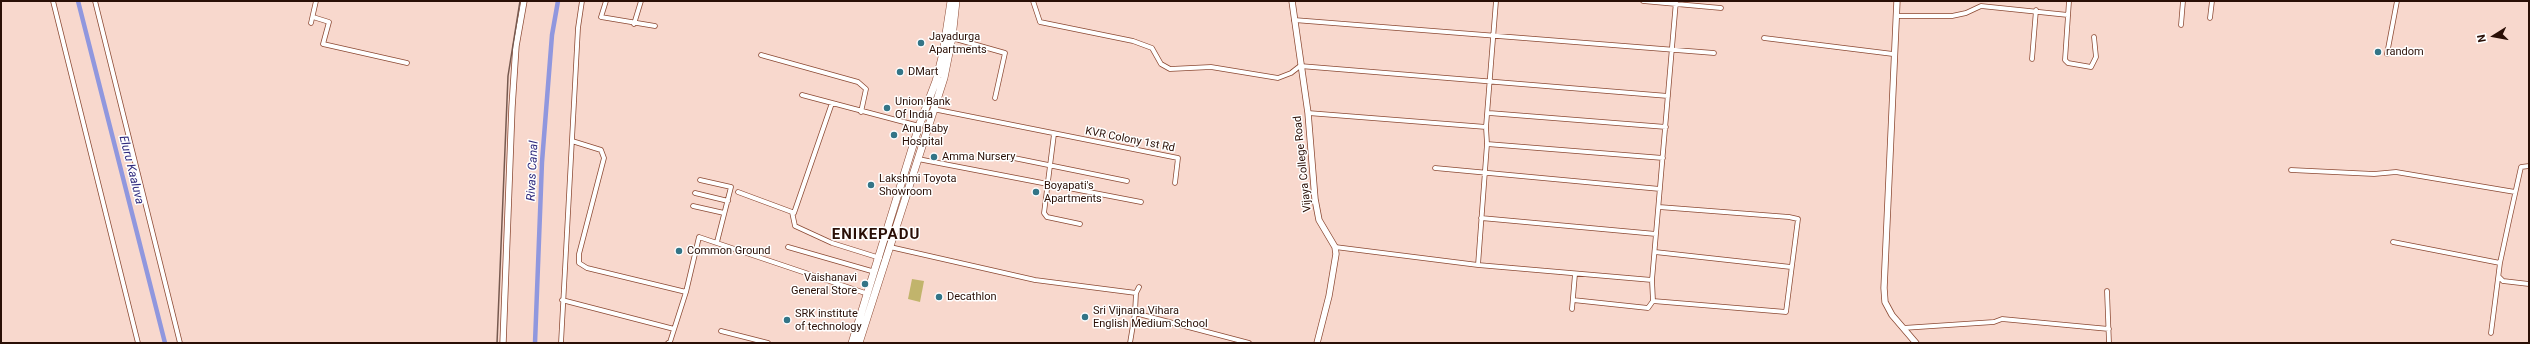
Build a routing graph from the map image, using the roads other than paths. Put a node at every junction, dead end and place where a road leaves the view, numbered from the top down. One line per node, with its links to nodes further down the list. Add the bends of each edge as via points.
1 (53, 1): 113 (street)
2 (95, 1): 114 (street)
3 (316, 1): 24 (street)
4 (524, 1): 115 (street, via 516,46 512,107)
5 (582, 1): 56 (street, via 578,22)
6 (606, 1): 28 (street, via 601,17)
7 (641, 1): 28 (street)
8 (951, 1): 52 (main road, via 936,81)
9 (956, 1): 33 (main road)
10 (1033, 1): 42 (street, via 1038,19 1043,23 1133,41 1152,48 1161,64 1170,69 1211,67 1278,78)
11 (1292, 1): 26 (street, Vijaya College Road)
12 (1496, 1): 31 (street)
13 (1643, 1): 19 (street)
14 (1897, 1): 23 (street)
15 (2069, 1): 22 (street)
16 (2183, 1): 29 (street)
17 (2212, 1): 25 (street)
18 (2397, 1): 38 (street)
19 (1676, 2): 20 (street); 35 (street)
20 (1721, 8)
21 (2036, 10): 22 (street); 23 (street, via 1981,6 1952,16); 40 (street)
22 (2068, 15): 32 (street, via 2065,60 2068,63 2091,67 2096,57)
23 (1896, 16): 37 (street)
24 (312, 17): 27 (street); 41 (street, via 329,22 323,44)
25 (2210, 18)
26 (1294, 20): 31 (street); 42 (street, Vijaya College Road)
27 (311, 23)
28 (634, 24): 30 (street)
29 (2181, 25)
30 (655, 26)
31 (1494, 36): 35 (street); 43 (street)
32 (2094, 37)
33 (952, 38): 46 (street, via 1005,53); 48 (main road, via 944,78)
34 (1764, 38): 37 (street)
35 (1672, 49): 36 (street); 45 (street)
36 (1714, 53)
37 (1894, 54): 108 (street, via 1884,288 1885,302)
38 (2387, 54)
39 (761, 55): 49 (street, via 858,82 866,89)
40 (2032, 59)
41 (407, 63)
42 (1300, 66): 43 (street); 51 (street, Vijaya College Road)
43 (1490, 82): 45 (street); 50 (street)
44 (802, 95): 47 (street)
45 (1668, 96): 54 (street)
46 (995, 98)
47 (832, 103): 49 (street); 78 (street)
48 (933, 109): 55 (street); 60 (main road)
49 (862, 112): 52 (street)
50 (1489, 113): 53 (street); 54 (street)
51 (1308, 114): 53 (street); 86 (street, Vijaya College Road, via 1318,214 1324,230)
52 (919, 126): 89 (main road)
53 (1486, 127): 57 (street)
54 (1666, 127): 59 (street)
55 (1054, 134): 61 (street); 68 (street, KVR Colony 1st Rd, via 1178,158)
56 (572, 141): 100 (street, via 601,150 604,158 579,254 579,263 587,268); 103 (street, via 568,248)
57 (1487, 144): 59 (street); 65 (street)
58 (1009, 157): 61 (street)
59 (1663, 158): 70 (street)
60 (916, 159): 69 (street); 85 (main road)
61 (1049, 166): 67 (street); 69 (street)
62 (2529, 166): 72 (street, via 2521,167)
63 (1435, 168): 65 (street)
64 (2291, 170): 72 (street, via 2366,174 2396,172)
65 (1485, 174): 70 (street); 80 (street)
66 (700, 180): 74 (street, via 731,187)
67 (1127, 181)
68 (1175, 183)
69 (1048, 185): 75 (street); 81 (street, via 1045,216)
70 (1660, 189): 77 (street)
71 (738, 192): 78 (street)
72 (2515, 192): 90 (street)
73 (695, 193): 74 (street)
74 (728, 201): 79 (street)
75 (1141, 202)
76 (693, 206): 79 (street)
77 (1658, 207): 82 (street); 92 (street, via 1798,219)
78 (794, 213): 89 (street, via 795,226 832,243)
79 (724, 214): 83 (street)
80 (1481, 218): 82 (street); 91 (street)
81 (1080, 224)
82 (1656, 234): 88 (street)
83 (717, 242): 100 (street, via 699,237); 102 (street)
84 (2393, 242): 90 (street)
85 (889, 246): 101 (street, via 1035,280); 120 (main road)
86 (1335, 246): 91 (street); 123 (street, via 1335,269)
87 (788, 247): 93 (street)
88 (1655, 252): 92 (street); 96 (street)
89 (880, 258): 93 (main road)
90 (2500, 263): 95 (street)
91 (1478, 265): 94 (street)
92 (1791, 267): 105 (street, via 1786,312)
93 (875, 272): 102 (main road)
94 (1575, 274): 96 (street); 104 (street)
95 (2499, 277): 97 (street, via 2503,281); 112 (street)
96 (1652, 280): 105 (street)
97 (2529, 284)
98 (1139, 287): 101 (street)
99 (2107, 291): 110 (street)
100 (686, 292): 109 (street)
101 (1136, 293): 107 (street)
102 (868, 294): 119 (main road)
103 (562, 300): 109 (street); 116 (street)
104 (1573, 300): 105 (street, via 1648,308); 106 (street)
105 (1652, 301)
106 (1572, 309)
107 (1134, 313): 121 (street); 122 (street)
108 (1903, 328): 110 (street, via 1994,322 2002,318); 124 (street)
109 (674, 329): 117 (street)
110 (2109, 329): 125 (street)
111 (721, 331): 118 (street)
112 (2491, 333)
113 (138, 343)
114 (180, 343)
115 (503, 343)
116 (561, 343)
117 (668, 343)
118 (768, 343)
119 (852, 343)
120 (859, 343)
121 (1130, 343)
122 (1249, 343)
123 (1317, 343)
124 (1916, 343)
125 (2109, 343)

